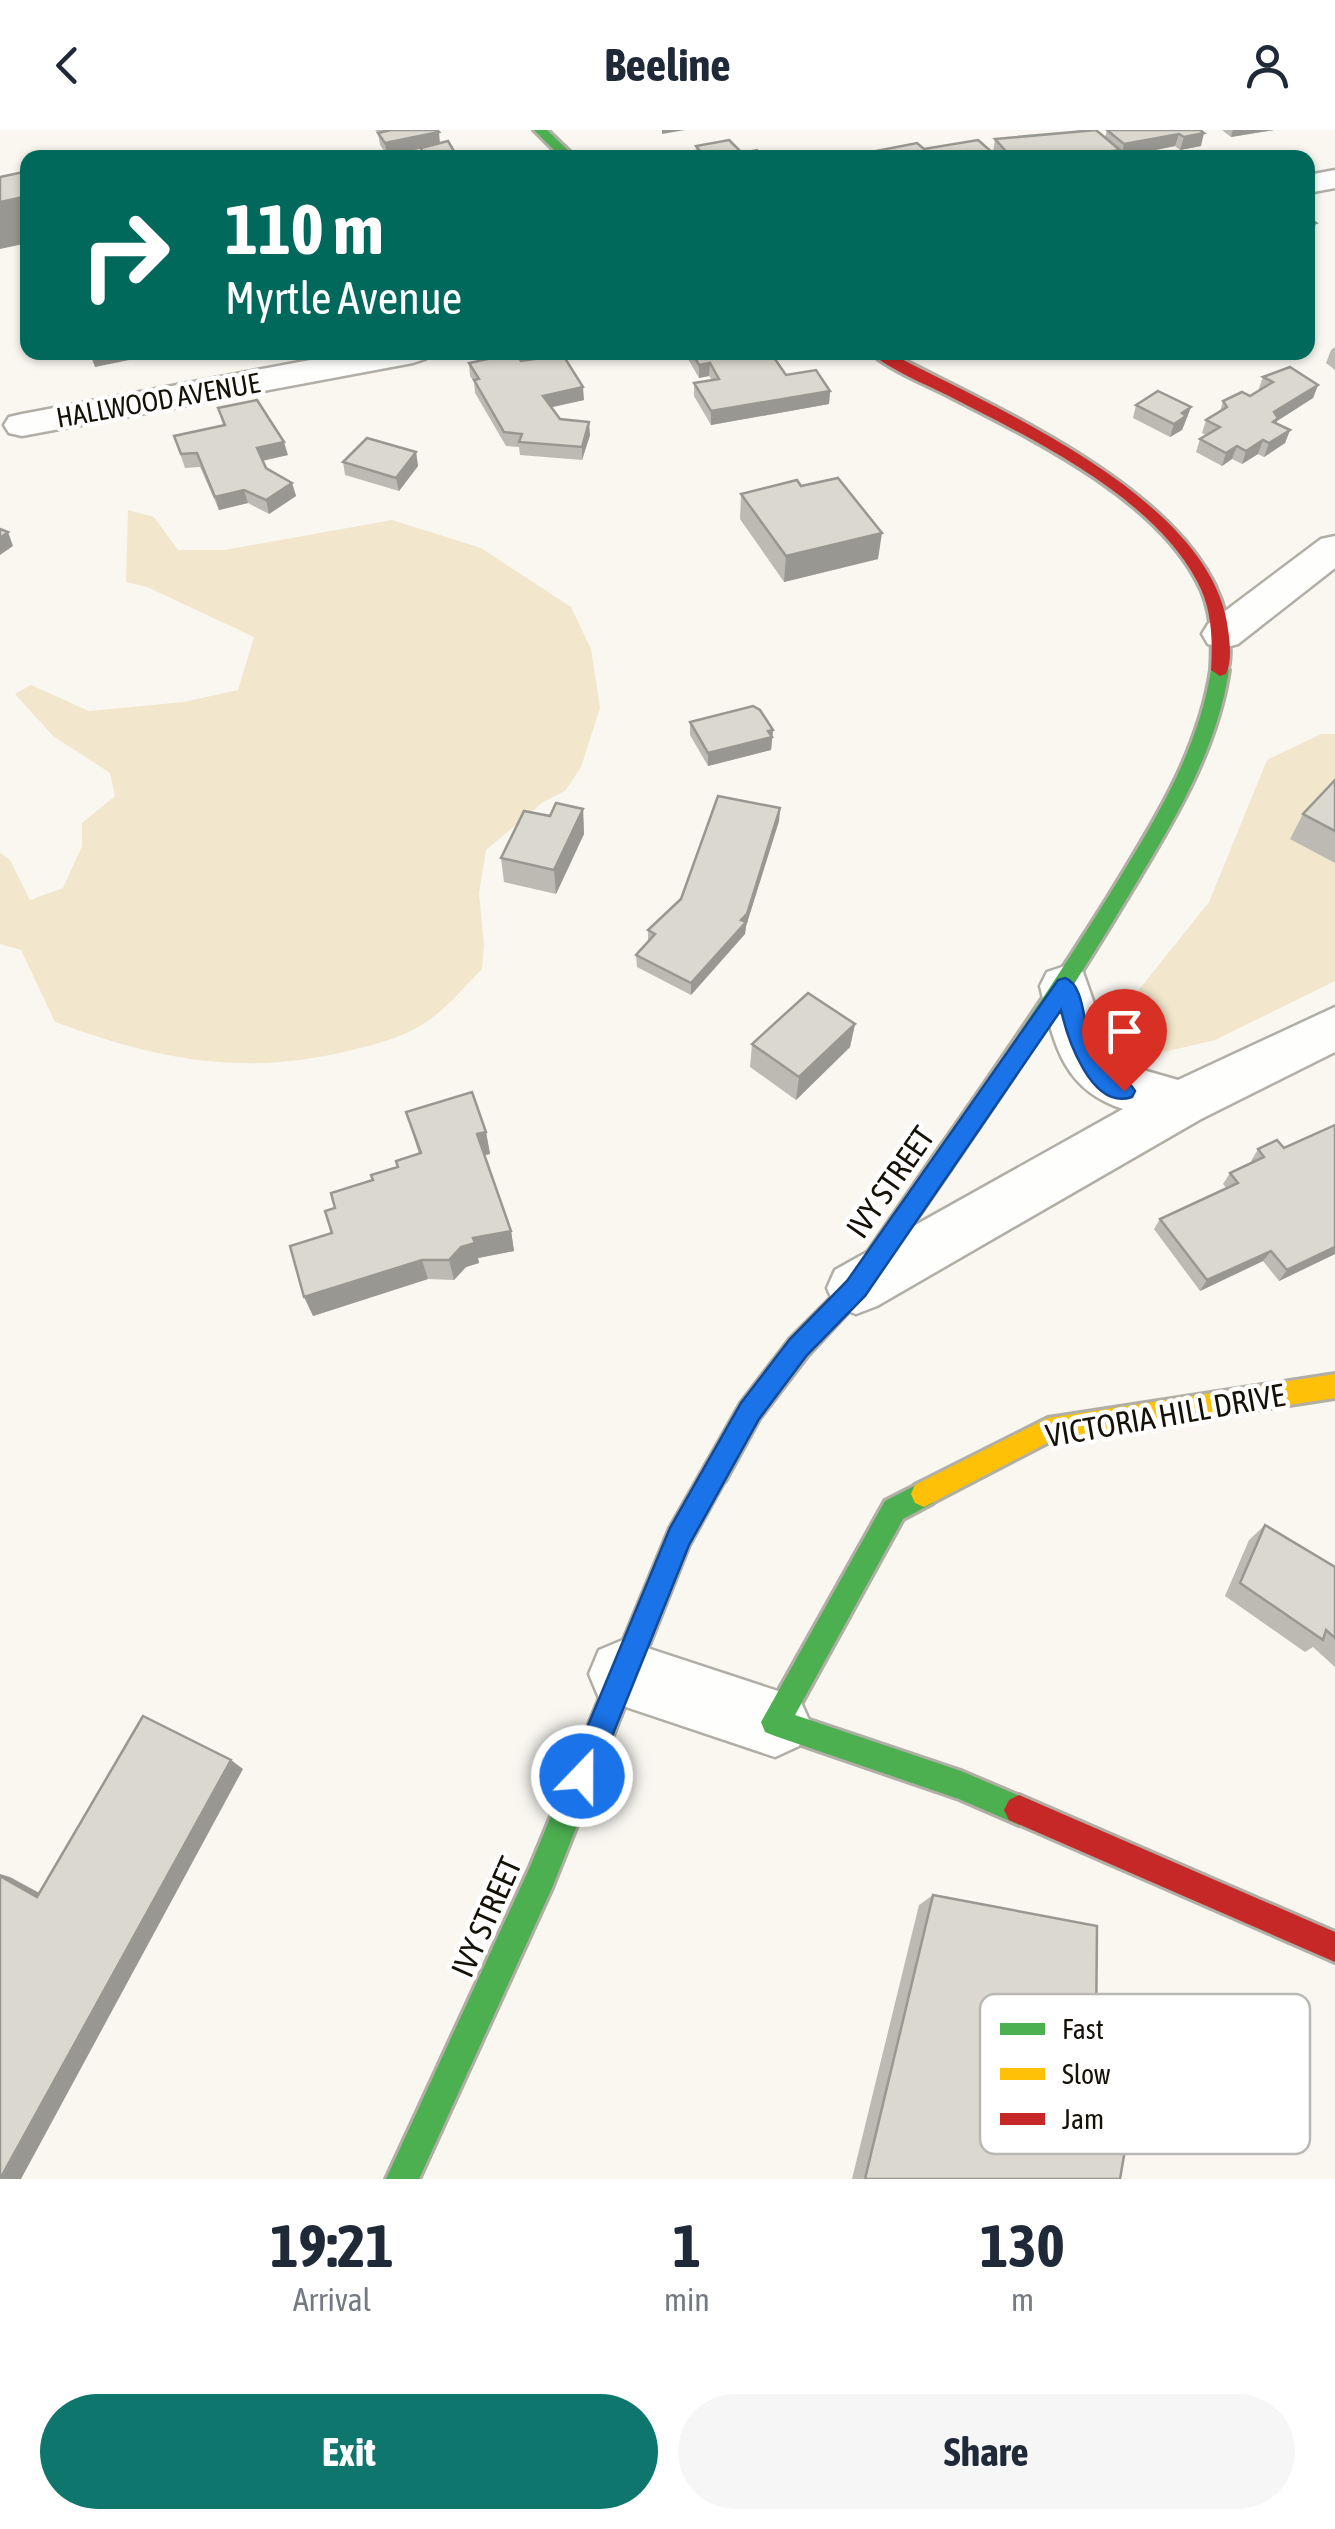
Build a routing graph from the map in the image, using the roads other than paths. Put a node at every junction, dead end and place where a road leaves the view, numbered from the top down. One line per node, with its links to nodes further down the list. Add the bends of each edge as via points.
1 (540, 130): 2 (street)
2 (561, 150)
3 (371, 360): 5 (street, HALLWOOD AVENUE)
4 (891, 360): 7 (street, IVY STREET, via 1077,461 1155,515 1206,580)
5 (22, 426)
6 (1335, 548): 7 (street)
7 (1223, 634): 8 (street, IVY STREET, via 1219,684 1199,745 1164,821)
8 (1065, 986): 10 (street, via 1080,1046 1097,1072 1124,1091); 11 (street, IVY STREET)
9 (1335, 1028): 10 (street)
10 (1182, 1104): 11 (street)
11 (856, 1288): 13 (street, IVY STREET, via 750,1411 679,1537)
12 (1335, 1386): 14 (street, VICTORIA HILL DRIVE, via 1048,1430 894,1510)
13 (623, 1674): 14 (street); 16 (street, IVY STREET, via 541,1878)
14 (776, 1722): 15 (street, via 961,1784)
15 (1335, 1947)
16 (402, 2179)

